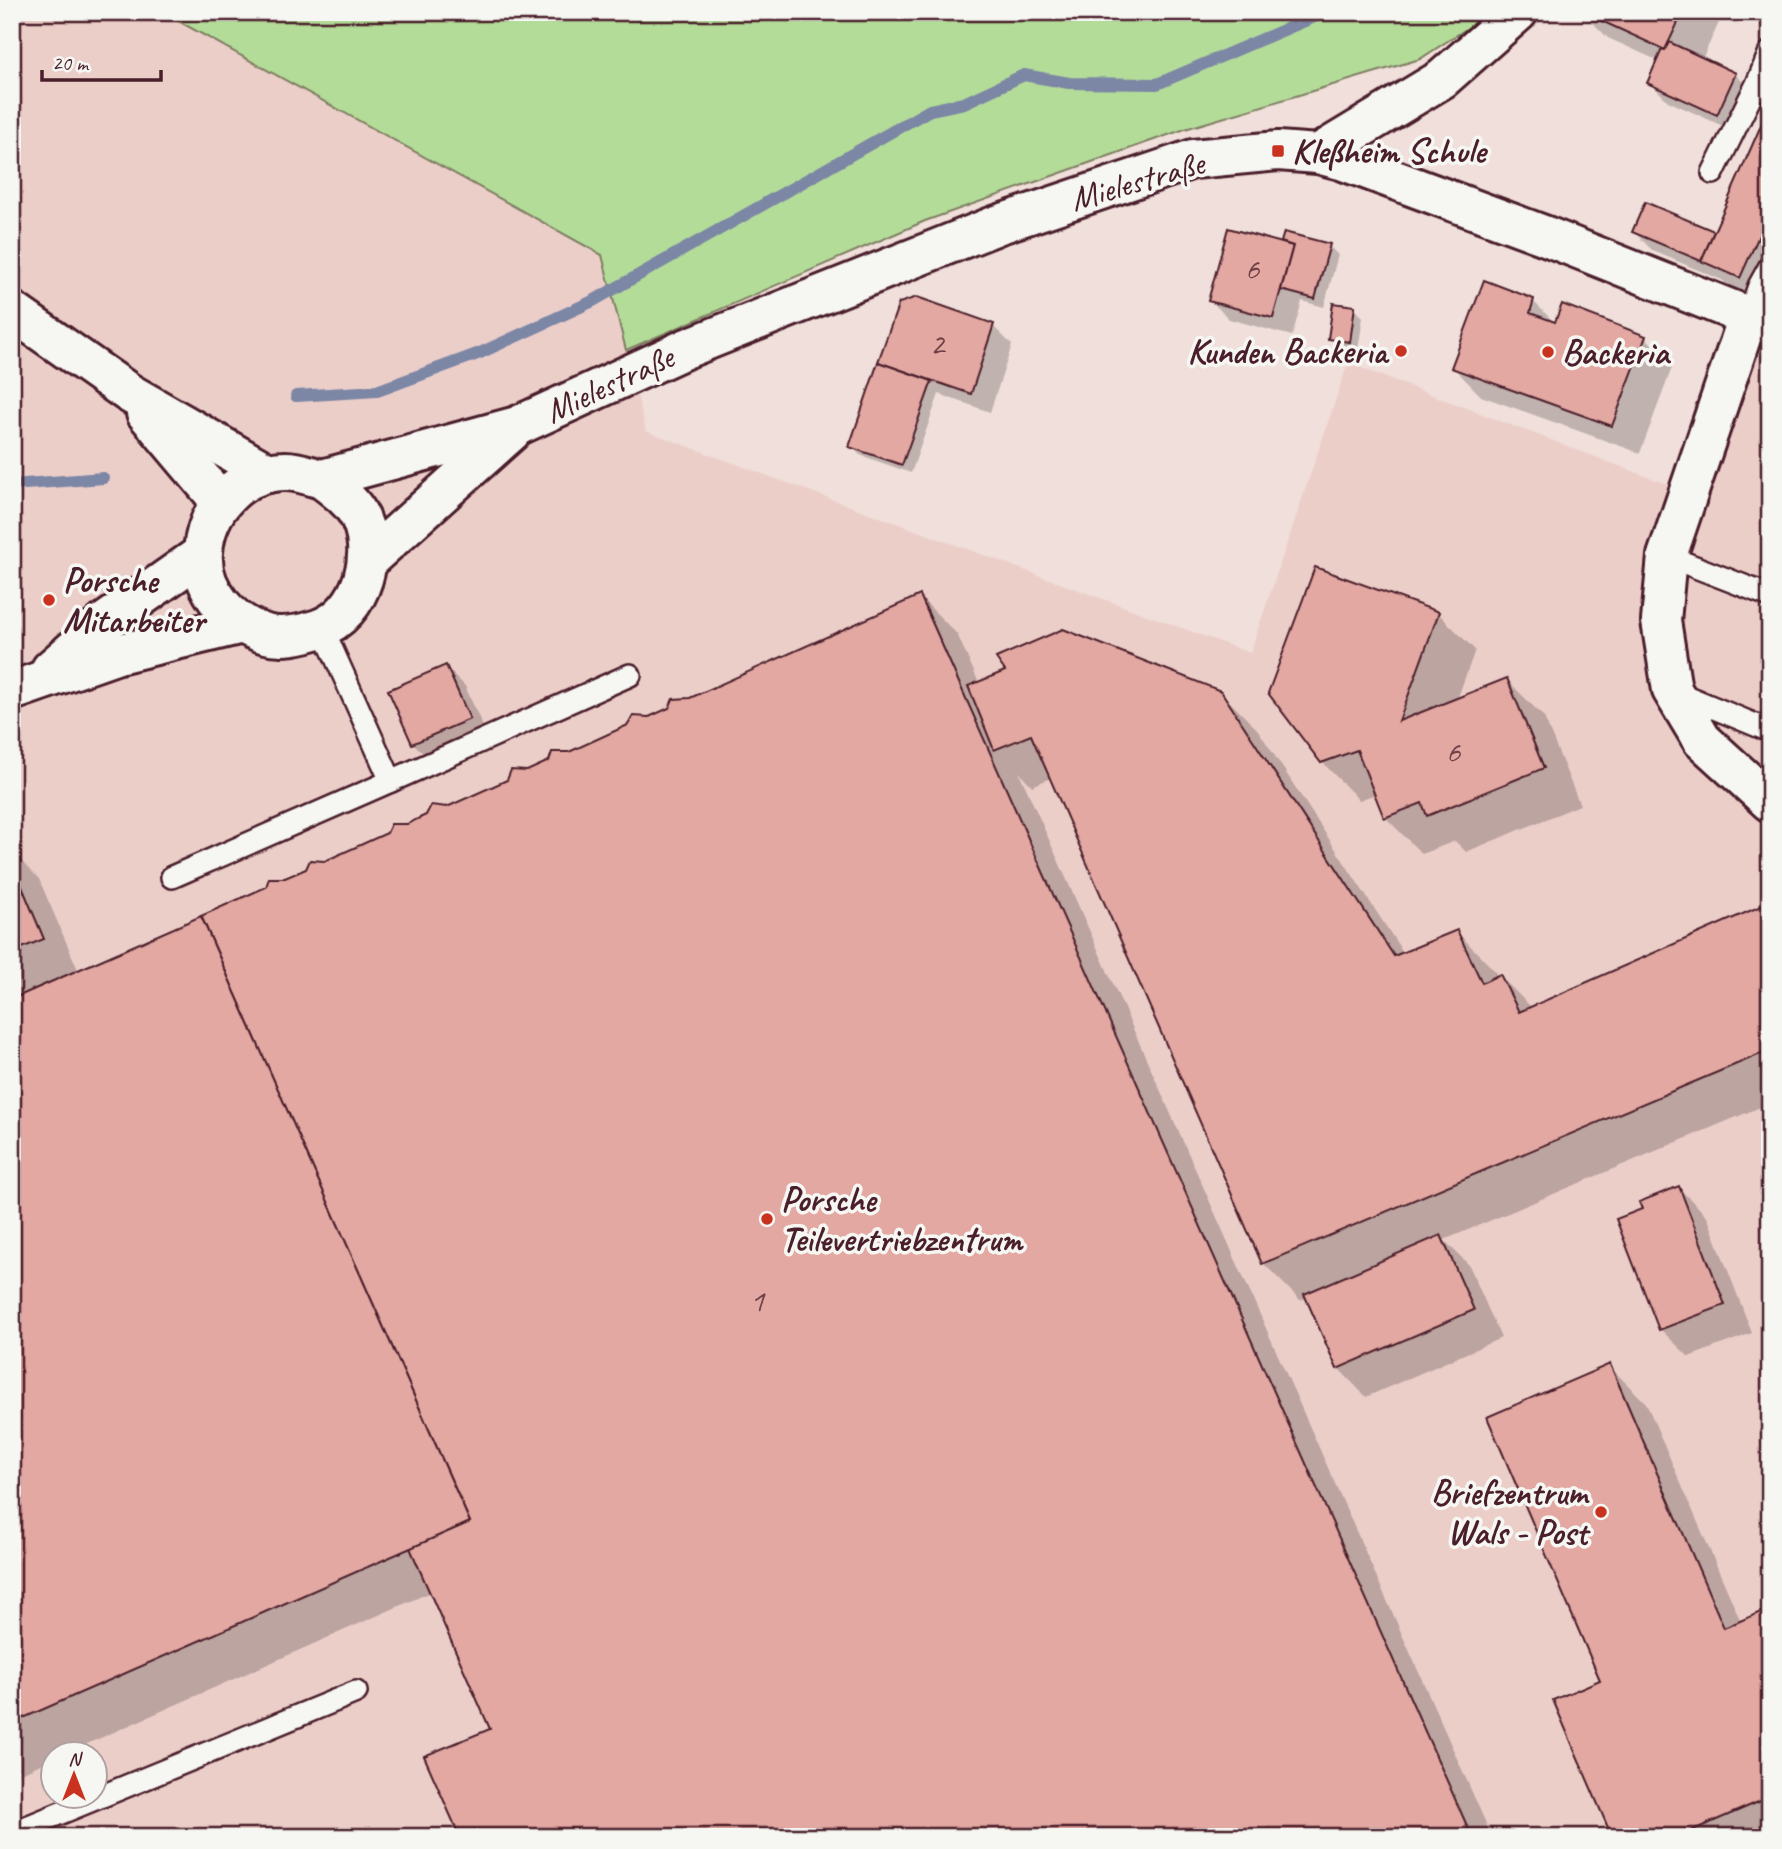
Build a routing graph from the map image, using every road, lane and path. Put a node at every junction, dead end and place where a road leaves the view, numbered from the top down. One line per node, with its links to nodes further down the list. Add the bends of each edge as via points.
1 (1518, 12): 3 (street, via 1442,79)
2 (1770, 52): 4 (lane)
3 (1318, 154): 7 (street, Mielestraße, via 1546,236); 9 (street, Mielestraße, via 1278,151 1193,159 997,225 685,349)
4 (1713, 173)
5 (1770, 266): 7 (lane, via 1759,286)
6 (12, 311): 8 (street)
7 (1759, 321): 14 (street)
8 (129, 393): 10 (street); 12 (street)
9 (517, 426): 11 (street, Mielestraße); 15 (street, Mielestraße)
10 (268, 473): 11 (street, Mielestraße, via 286,471); 12 (street, Mielestraße, via 242,484)
11 (322, 480): 15 (street, Mielestraße, via 342,494 357,513 366,536)
12 (221, 502): 13 (street, Mielestraße, via 207,527)
13 (202, 554): 17 (street, Mielestraße, via 214,594); 20 (street)
14 (1667, 556): 16 (lane); 21 (street, via 1661,621)
15 (368, 560): 18 (street, Mielestraße, via 360,587 345,611)
16 (1770, 596)
17 (242, 624): 18 (street, Mielestraße, via 268,635 296,635); 20 (street, via 118,654)
18 (323, 627): 23 (lane)
19 (630, 675): 23 (lane)
20 (24, 686)
21 (1672, 690): 22 (lane); 24 (street, via 1702,740)
22 (1770, 730)
23 (391, 781): 25 (lane)
24 (1770, 802)
25 (172, 877)
26 (356, 1692): 27 (lane)
27 (12, 1833)

